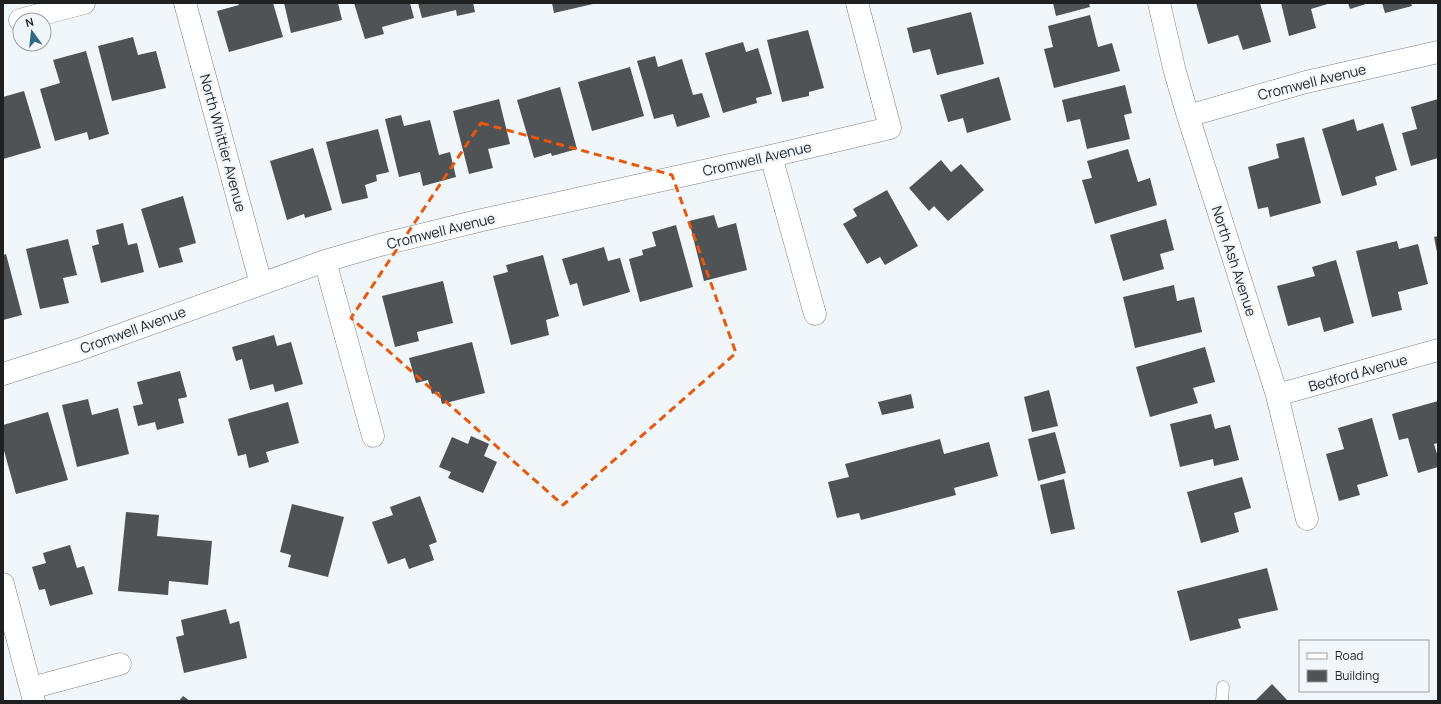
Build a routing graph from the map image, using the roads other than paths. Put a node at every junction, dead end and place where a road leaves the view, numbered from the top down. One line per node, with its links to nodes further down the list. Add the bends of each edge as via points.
1 (84, 3): 5 (street)
2 (185, 3): 10 (street, North Whittier Avenue)
3 (857, 3): 8 (street, Cromwell Avenue, via 890,128)
4 (1159, 3): 7 (street, North Ash Avenue)
5 (50, 12)
6 (1438, 52): 7 (street, Cromwell Avenue, via 1306,82)
7 (1188, 116): 14 (street, North Ash Avenue)
8 (771, 156): 9 (street, Cromwell Avenue, via 482,220); 11 (street)
9 (325, 261): 10 (street, Cromwell Avenue); 15 (street)
10 (261, 284): 13 (street, Cromwell Avenue, via 78,350)
11 (815, 314)
12 (1438, 350): 14 (street, Bedford Avenue)
13 (3, 374)
14 (1278, 395): 16 (street, North Ash Avenue)
15 (373, 436)
16 (1307, 519)
17 (3, 584): 20 (street)
18 (120, 664): 20 (street)
19 (1223, 687): 21 (lane)
20 (33, 695)
21 (1222, 701)

